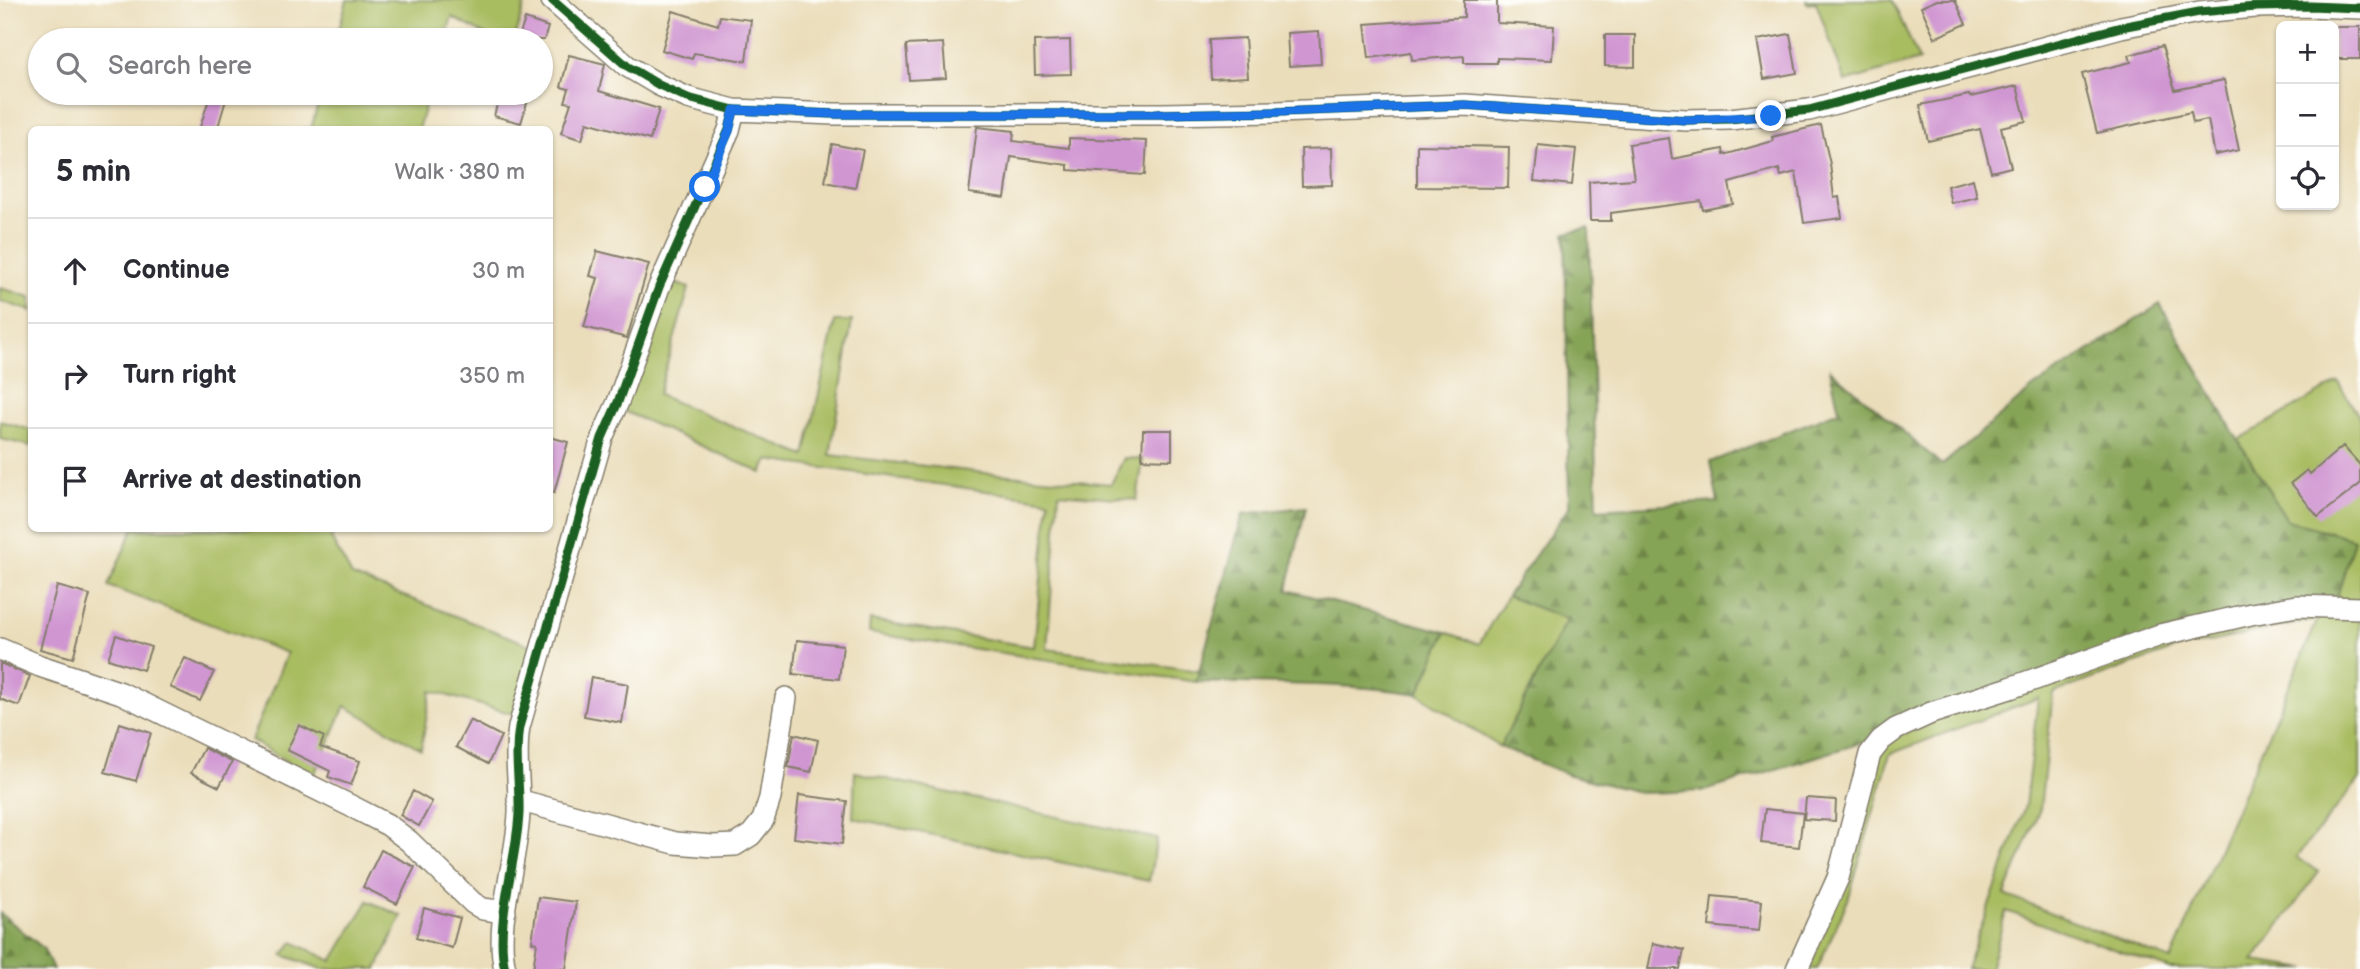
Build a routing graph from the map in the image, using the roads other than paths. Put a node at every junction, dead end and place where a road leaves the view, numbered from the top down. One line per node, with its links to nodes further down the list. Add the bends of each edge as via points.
1 (552, 0): 3 (street, via 627,66 688,98)
2 (2360, 8): 3 (street, via 2199,12 2121,27 1833,105 1730,119 1465,105 1161,114)
3 (734, 110): 7 (street, via 602,438 519,727)
4 (2360, 608): 10 (street, via 2297,606 2160,635 1896,729 1871,754 1838,878)
5 (0, 649): 8 (street, via 121,693 388,825 473,903)
6 (786, 698): 7 (street, via 763,820 735,845 675,843)
7 (518, 800): 8 (street)
8 (505, 912): 9 (street)
9 (505, 969)
10 (1797, 969)

